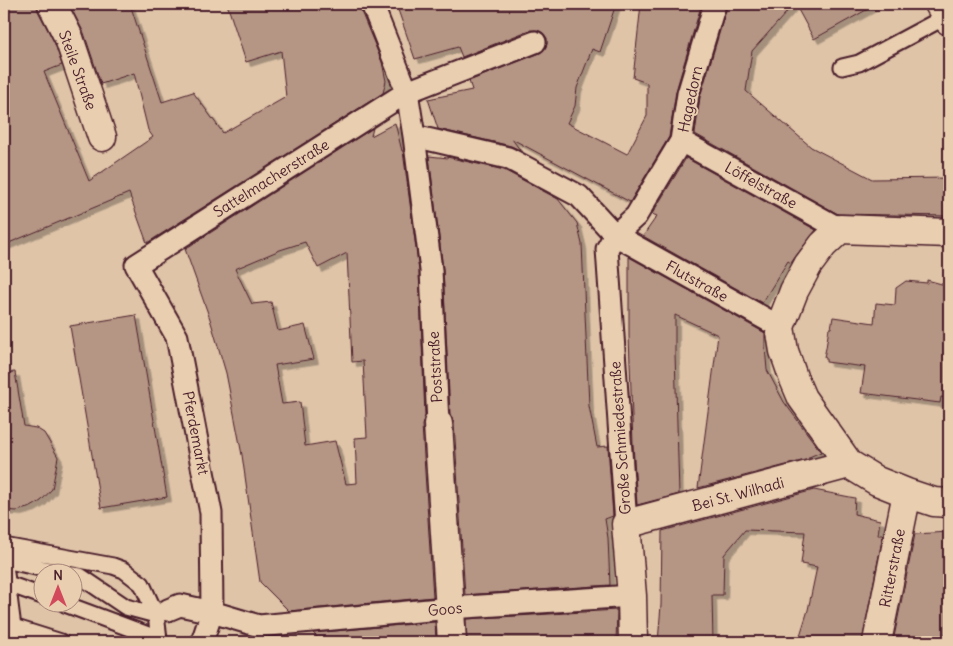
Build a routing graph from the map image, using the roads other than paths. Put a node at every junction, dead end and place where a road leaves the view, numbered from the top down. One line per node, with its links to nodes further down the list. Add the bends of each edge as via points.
1 (52, 4): 8 (street, Steile Straße, via 69,38)
2 (372, 4): 7 (street, Poststraße)
3 (715, 4): 10 (street, Hagedorn, via 688,94)
4 (945, 14): 6 (lane, via 859,63)
5 (535, 42): 7 (street, Sattelmacherstraße)
6 (842, 67)
7 (407, 92): 9 (street, Poststraße); 14 (street, Sattelmacherstraße)
8 (102, 136)
9 (414, 136): 13 (street, Flutstraße, via 508,158 579,196); 16 (street, Poststraße, via 431,270)
10 (681, 141): 11 (street, Löffelstraße); 13 (street, Hagedorn, via 636,216)
11 (840, 229): 12 (street); 15 (street, via 823,244 808,265)
12 (949, 233)
13 (615, 235): 15 (street, Flutstraße); 20 (street, Große Schmiedestraße, via 606,249)
14 (136, 265): 30 (street, Pferdemarkt, via 177,337 211,513)
15 (780, 327): 17 (street, via 784,351 802,398)
16 (438, 424): 27 (street, Poststraße)
17 (849, 464): 18 (street, via 877,481); 20 (street, Bei St. Wilhadi)
18 (907, 493): 19 (street); 38 (street, Ritterstraße)
19 (949, 504)
20 (626, 524): 26 (street, Große Schmiedestraße)
21 (4, 554): 22 (lane); 24 (lane); 29 (lane, via 113,566 124,570 142,584)
22 (35, 564)
23 (82, 577): 29 (lane, via 126,607)
24 (8, 584): 25 (lane); 31 (lane)
25 (32, 592)
26 (632, 596): 27 (street, Goos); 37 (street, Große Schmiedestraße)
27 (450, 608): 30 (street, Goos, via 259,626); 36 (street, Poststraße)
28 (82, 611): 32 (lane)
29 (162, 612): 30 (street, via 180,605); 32 (lane)
30 (212, 612): 35 (street, Pferdemarkt)
31 (13, 627): 33 (lane); 34 (lane)
32 (158, 641)
33 (17, 642)
34 (61, 642)
35 (202, 642)
36 (452, 642)
37 (634, 642)
38 (877, 642)

